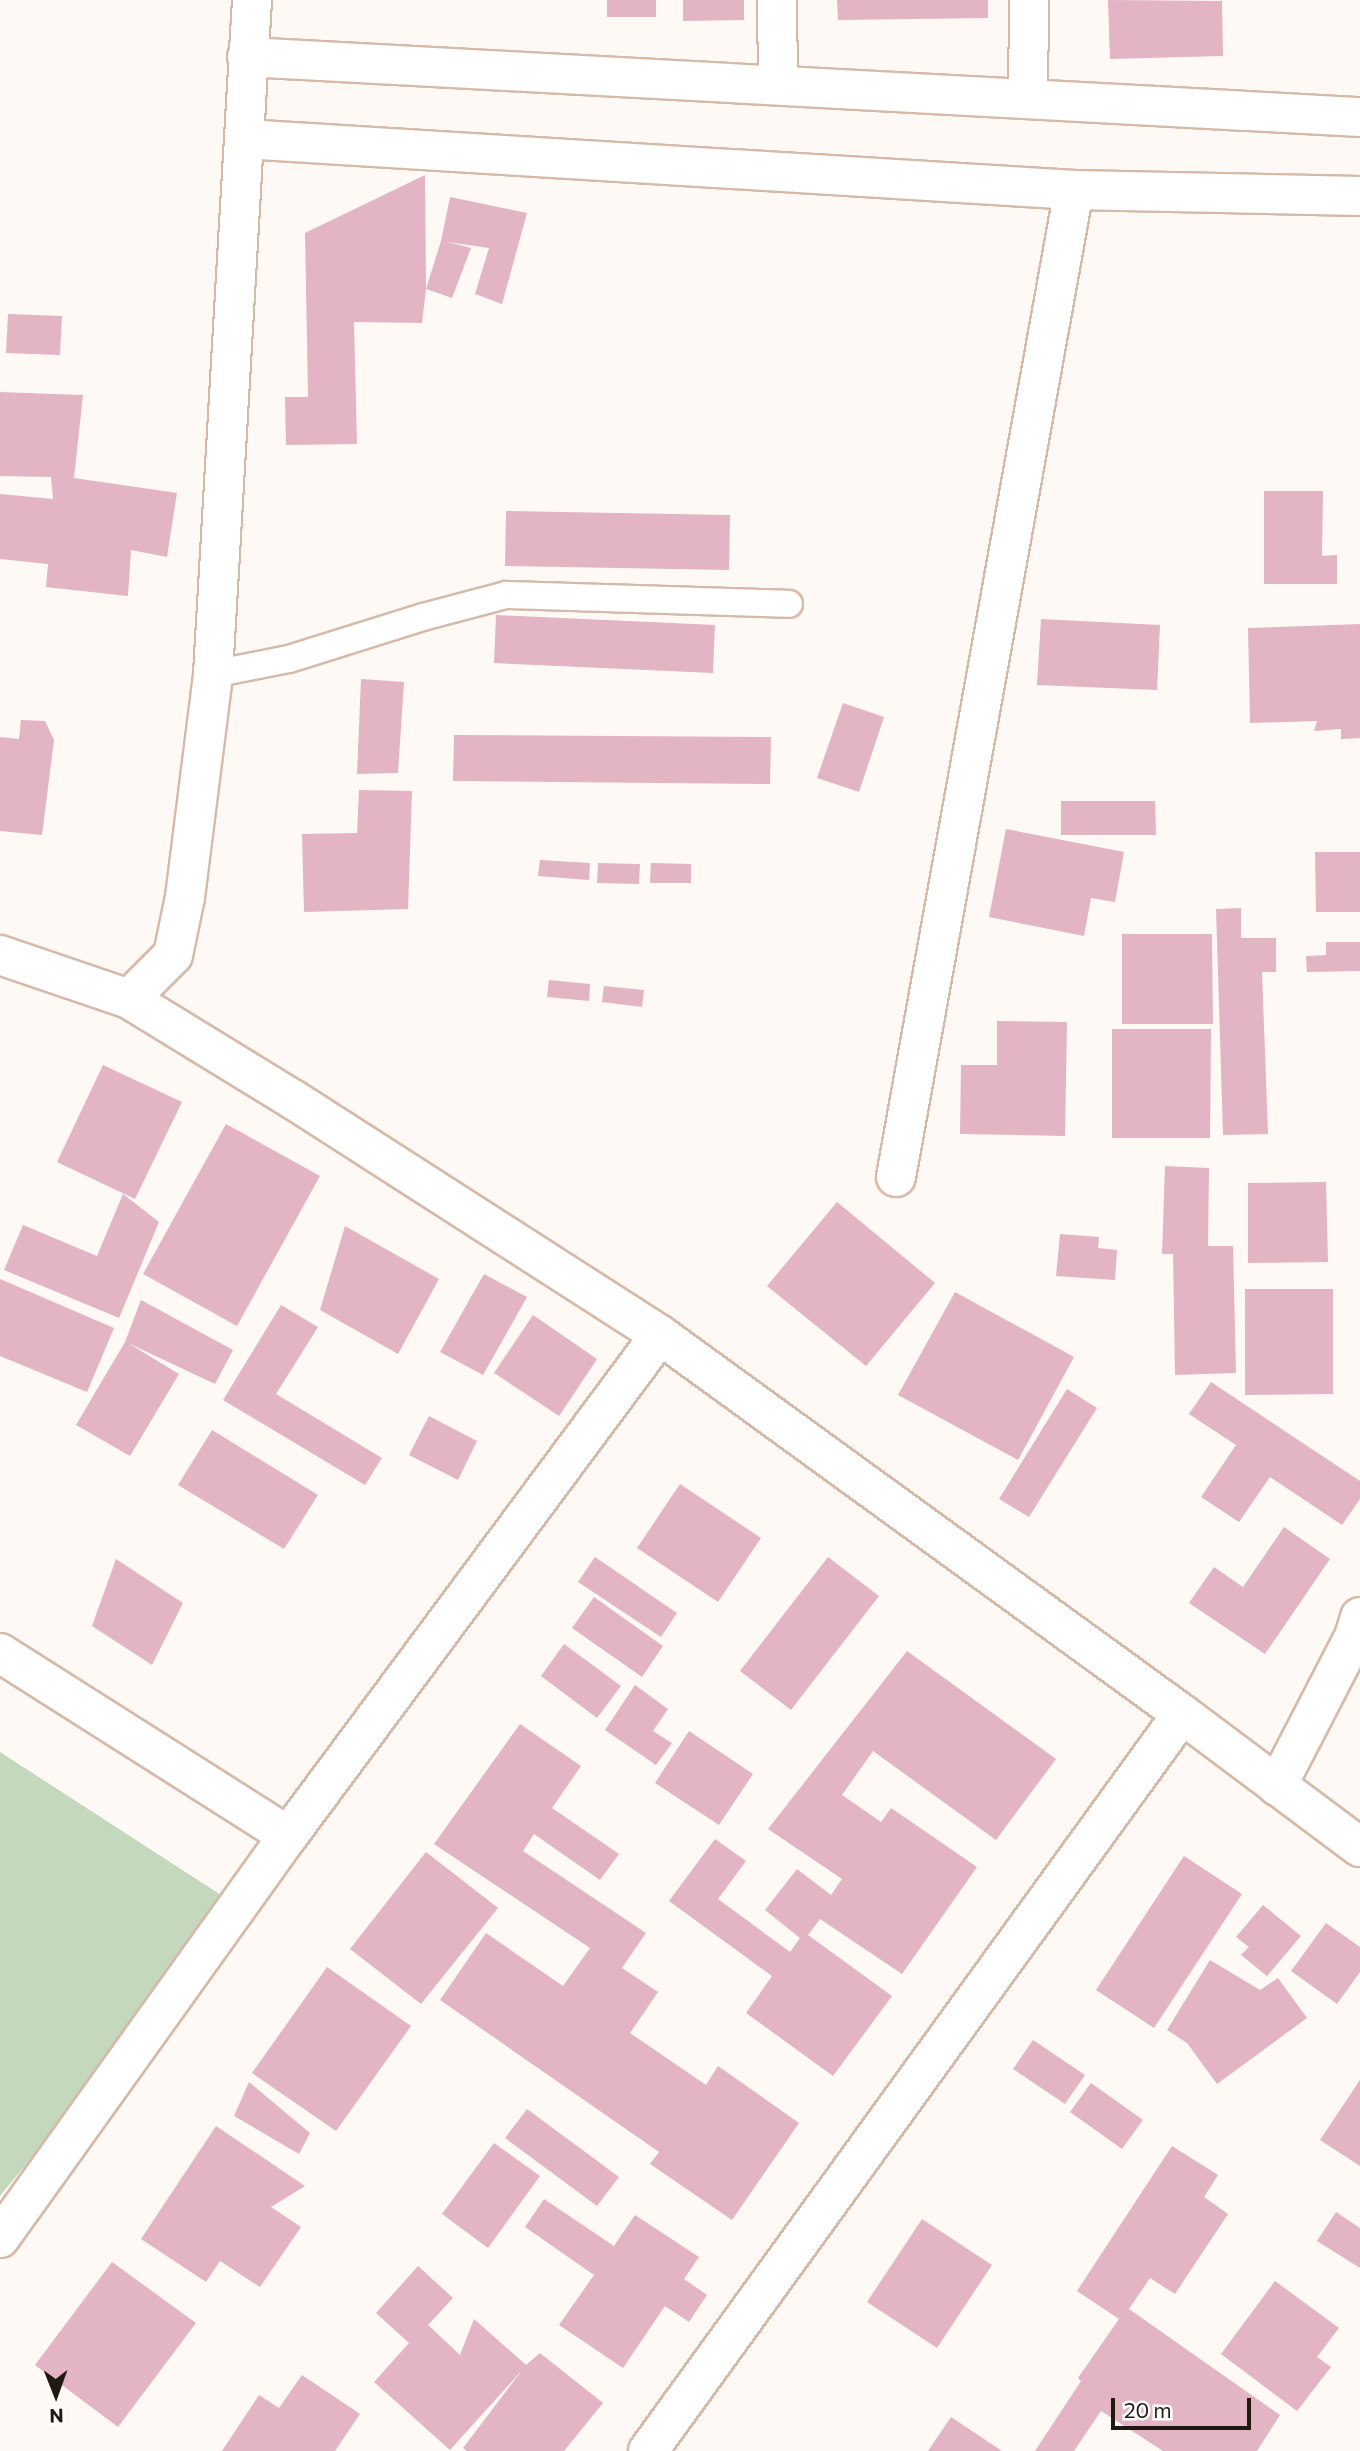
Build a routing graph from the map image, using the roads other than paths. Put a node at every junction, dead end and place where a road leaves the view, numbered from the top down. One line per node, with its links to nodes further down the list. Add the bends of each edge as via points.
1 (252, 0): 4 (street)
2 (777, 0): 5 (street)
3 (1030, 0): 6 (street)
4 (247, 57): 5 (street); 8 (street)
5 (778, 85): 6 (street)
6 (1028, 99): 7 (street)
7 (1360, 117)
8 (244, 139): 9 (street); 12 (street)
9 (1074, 190): 10 (street); 15 (street)
10 (1360, 196)
11 (789, 604): 12 (lane, via 506,595 289,659)
12 (213, 674): 14 (street, via 185,897 173,955)
13 (0, 954): 14 (street)
14 (129, 999): 16 (street)
15 (896, 1177)
16 (660, 1335): 19 (street); 21 (street)
17 (1360, 1617): 20 (street)
18 (0, 1653): 21 (street)
19 (1182, 1714): 20 (street); 24 (street)
20 (1277, 1786): 22 (street)
21 (288, 1836): 23 (street)
22 (1360, 1847)
23 (0, 2238)
24 (648, 2451)

